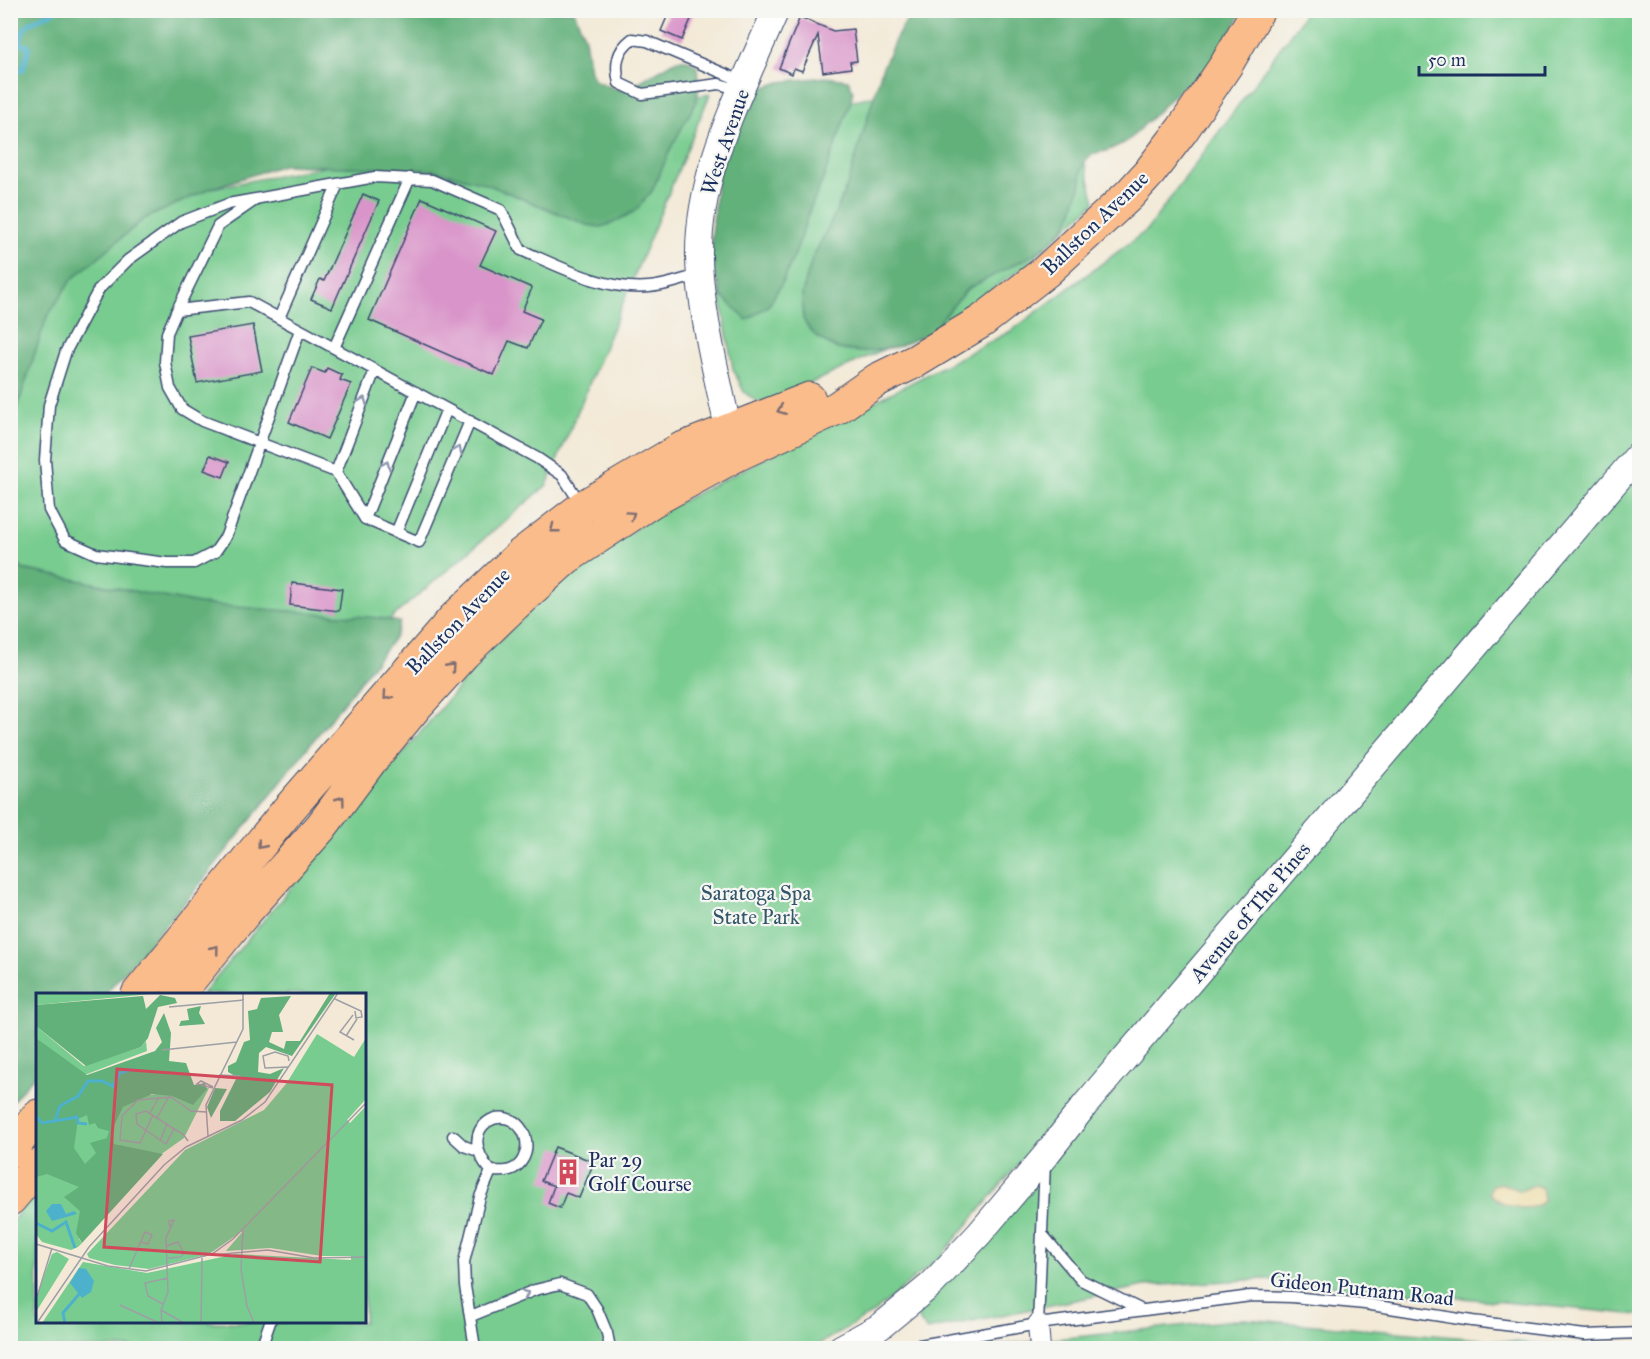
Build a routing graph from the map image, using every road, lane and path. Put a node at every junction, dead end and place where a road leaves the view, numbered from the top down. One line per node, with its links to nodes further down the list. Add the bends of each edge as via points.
1 (776, 10): 3 (street, West Avenue)
2 (1258, 10): 17 (highway, Ballston Avenue, via 1182,130 1129,195 1045,272 982,321 915,361 877,380 827,392)
3 (743, 86): 3 (lane, via 719,84 642,94 619,83 616,66 623,46 632,39 647,41); 7 (street, West Avenue, via 709,177 700,226)
4 (410, 178): 5 (lane, via 375,177); 7 (lane, via 432,180 501,210 521,250 588,278 618,286 649,287); 11 (lane)
5 (338, 184): 6 (lane); 9 (lane)
6 (260, 198): 8 (lane, via 218,226); 16 (lane, via 228,204 181,222 128,260 99,289 66,351 49,405 45,460 49,510 65,540 96,554 167,564 194,563 215,552 226,536)
7 (699, 275): 17 (street, West Avenue)
8 (177, 310): 9 (lane, via 249,302); 16 (lane, via 167,333 165,362 170,388 182,409 202,422)
9 (279, 318): 10 (lane)
10 (300, 330): 11 (lane); 16 (lane)
11 (334, 348): 12 (lane)
12 (375, 370): 13 (lane); 19 (lane, one-way to 12)
13 (416, 392): 14 (lane); 21 (lane, one-way to 13)
14 (447, 409): 15 (lane); 22 (lane)
15 (470, 421): 20 (lane, via 562,476); 22 (lane, one-way to 15, via 419,542)
16 (258, 443): 19 (lane)
17 (731, 443): 20 (highway, Ballston Avenue, via 681,449); 24 (highway, Ballston Avenue, one-way to 17, via 464,653 566,558)
18 (1640, 453): 29 (street, Avenue of The Pines)
19 (336, 472): 21 (lane)
20 (583, 507): 23 (highway, Ballston Avenue, one-way to 23, via 522,554 453,620 288,810)
21 (365, 519): 22 (lane)
22 (396, 533)
23 (139, 993)
24 (179, 993)
25 (36, 1118): 28 (highway)
26 (453, 1136): 27 (lane, via 464,1146)
27 (478, 1150): 31 (lane); 31 (lane, via 480,1129 488,1120 513,1119 521,1128 526,1154 520,1165 506,1172)
28 (10, 1151)
29 (1045, 1156): 33 (lane); 42 (street, Avenue of The Pines, via 932,1284 881,1326)
30 (36, 1168): 32 (highway)
31 (491, 1171): 35 (lane, via 480,1197 464,1262)
32 (10, 1199)
33 (1042, 1234): 34 (lane, via 1081,1280); 37 (lane)
34 (1143, 1310): 37 (lane, Gideon Putnam Road); 38 (lane, Gideon Putnam Road, via 1251,1296 1292,1297 1585,1335)
35 (471, 1316): 40 (lane); 41 (lane, one-way to 41, via 560,1284 587,1294 597,1309)
36 (270, 1323): 39 (lane)
37 (1038, 1324): 43 (lane, Gideon Putnam Road); 44 (street)
38 (1640, 1333)
39 (261, 1348)
40 (476, 1348)
41 (610, 1348)
42 (841, 1348)
43 (903, 1348)
44 (1040, 1348)

